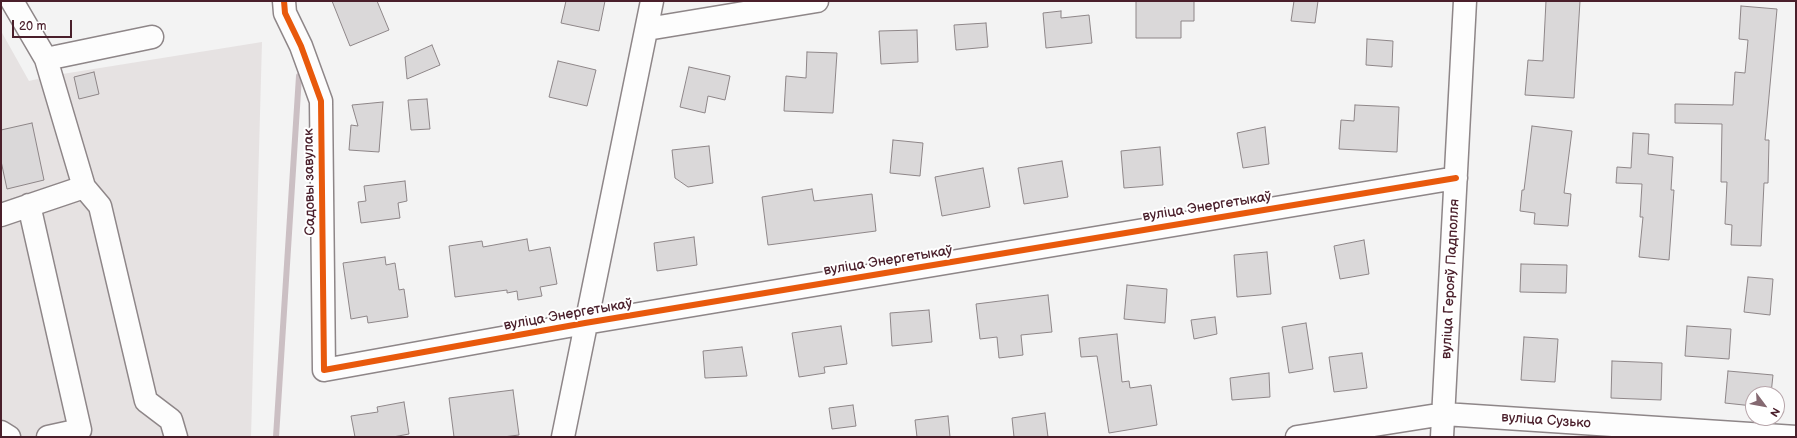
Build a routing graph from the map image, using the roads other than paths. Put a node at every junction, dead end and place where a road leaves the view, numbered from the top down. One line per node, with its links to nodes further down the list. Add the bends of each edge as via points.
1 (12, 1): 8 (street)
2 (284, 1): 14 (street, Садовы завулак, via 284,13 301,46 321,101)
3 (652, 1): 6 (street)
4 (817, 1): 6 (street)
5 (1465, 1): 9 (street, вуліца Герояў Падполля)
6 (646, 29): 13 (street)
7 (152, 37): 8 (street)
8 (46, 58): 10 (street)
9 (1456, 178): 13 (street, вуліца Энергетыкаў); 15 (street, вуліца Герояў Падполля)
10 (84, 187): 11 (street); 19 (street, via 100,206 146,401 171,420)
11 (29, 206): 12 (street); 18 (street, via 80,430)
12 (1, 215)
13 (585, 323): 14 (street, вуліца Энергетыкаў); 20 (street)
14 (324, 370)
15 (1444, 414): 21 (street, вуліца Сузько); 22 (street, вуліца Герояў Падполля); 23 (street, вуліца Сузько)
16 (1, 432): 17 (street)
17 (9, 437)
18 (49, 437)
19 (176, 437)
20 (563, 437)
21 (1297, 437)
22 (1442, 437)
23 (1796, 437)

